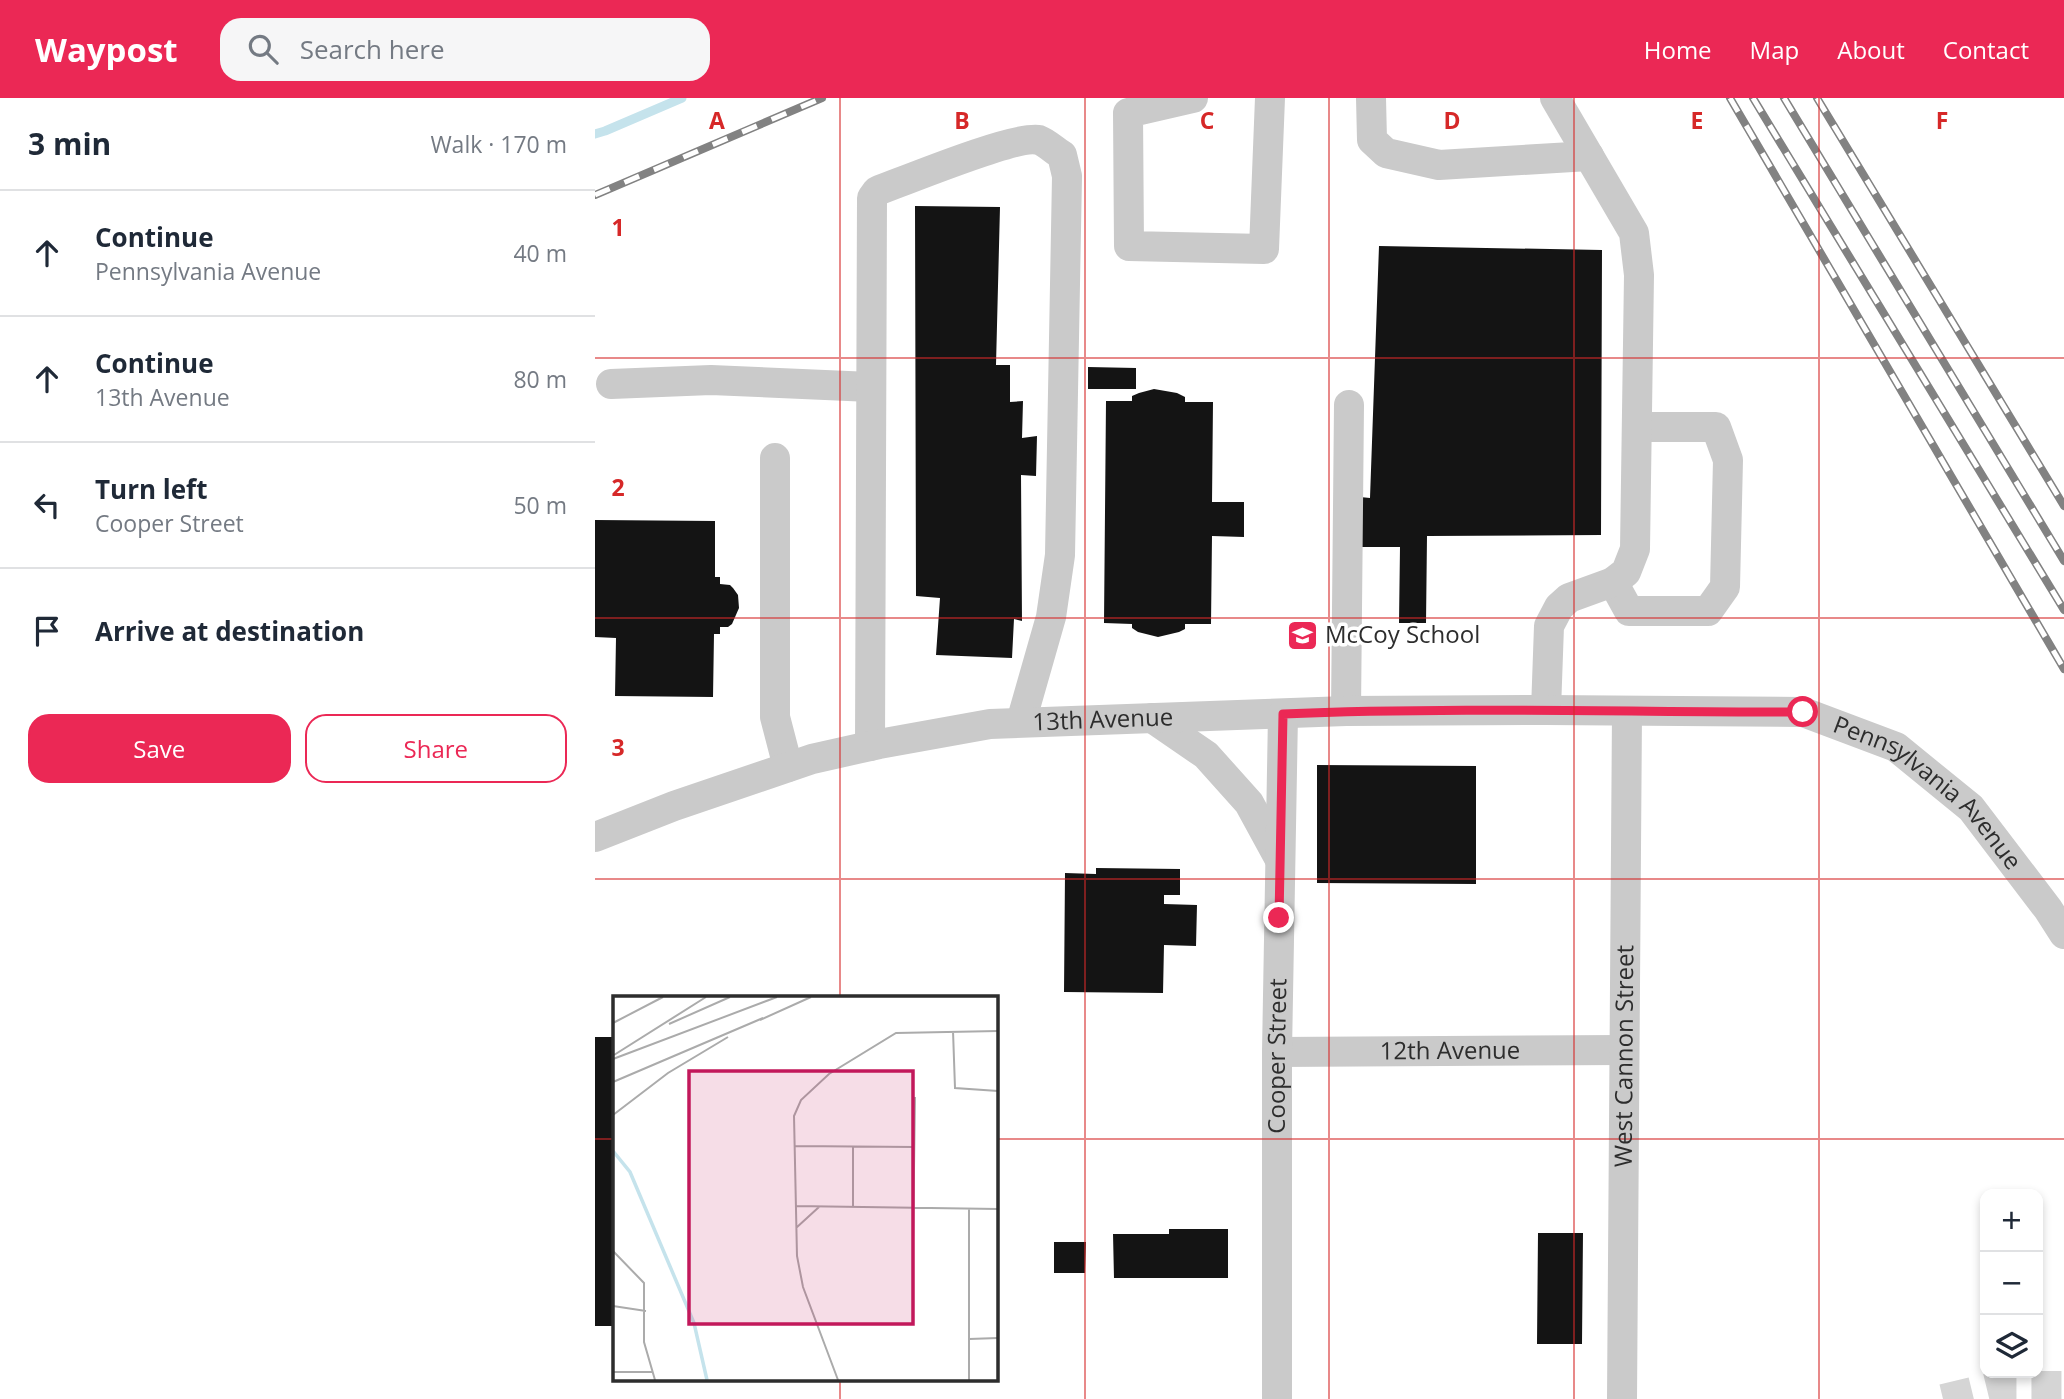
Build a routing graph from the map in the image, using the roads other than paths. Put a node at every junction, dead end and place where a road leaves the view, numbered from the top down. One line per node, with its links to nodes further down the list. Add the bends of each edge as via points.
1 (1193, 98): 2 (street, via 1128,113 1129,246 1264,249)
2 (1270, 98)
3 (1371, 98): 5 (street, via 1372,140 1387,153 1439,165)
4 (1555, 98): 5 (street)
5 (1589, 156): 9 (street, via 1634,233 1639,275)
6 (611, 384): 7 (street, via 711,380)
7 (871, 387): 17 (street, via 872,198 877,191 1014,142 1038,140 1062,155 1067,176 1060,555 1052,617); 18 (street)
8 (1349, 405): 13 (street)
9 (1637, 426): 11 (street, via 1635,550 1626,572); 11 (street, via 1716,427 1728,460 1725,587 1707,611 1629,611)
10 (775, 458): 19 (street, via 775,717)
11 (1613, 582): 12 (street, via 1569,598 1549,626)
12 (1546, 710): 13 (street, 13th Avenue); 14 (street, 13th Avenue)
13 (1346, 711): 15 (street, 13th Avenue)
14 (1627, 712): 22 (street, Pennsylvania Avenue, via 1803,712 1896,747 1971,808); 23 (street, West Cannon Street)
15 (1283, 714): 16 (street, 13th Avenue); 21 (street, Cooper Street)
16 (1152, 718): 17 (street, 13th Avenue); 21 (street, via 1206,755 1241,794)
17 (1021, 722): 18 (street, 13th Avenue)
18 (870, 746): 19 (street, 13th Avenue)
19 (788, 767): 20 (street, 13th Avenue)
20 (595, 837)
21 (1280, 861): 24 (street, Cooper Street)
22 (2064, 934)
23 (1623, 1050): 24 (street, 12th Avenue); 26 (street, West Cannon Street)
24 (1277, 1052): 25 (street, Cooper Street)
25 (1277, 1399)
26 (1622, 1399)

